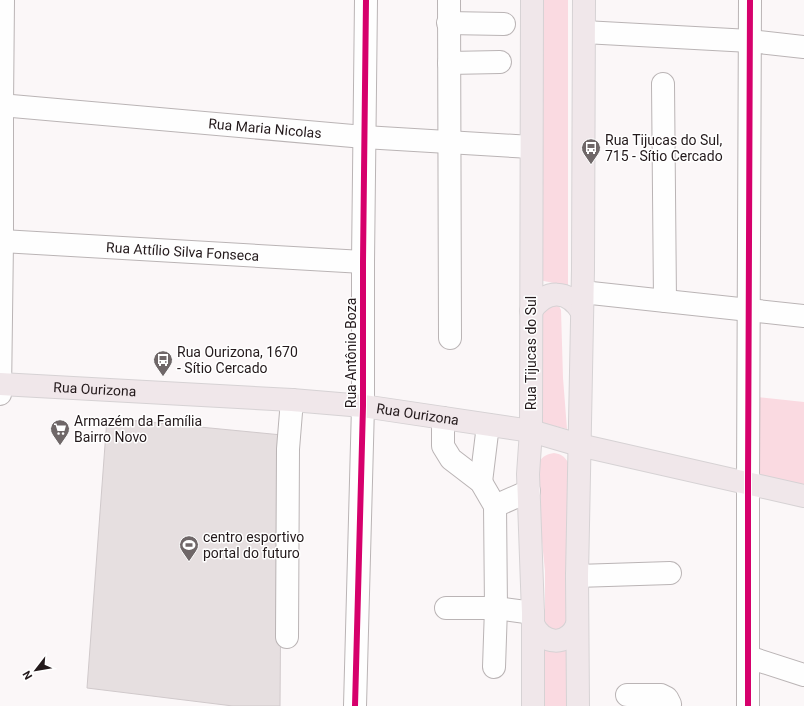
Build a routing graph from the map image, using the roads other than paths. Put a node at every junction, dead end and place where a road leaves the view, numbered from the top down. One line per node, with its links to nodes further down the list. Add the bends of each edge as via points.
1 (3, 0): 15 (street)
2 (366, 0): 16 (street, Rua Antônio Boza)
3 (449, 0): 7 (street)
4 (532, 0): 18 (main road, Rua Tijucas do Sul)
5 (584, 0): 9 (main road)
6 (750, 0): 10 (street)
7 (448, 23): 8 (street); 13 (street)
8 (504, 24)
9 (584, 32): 10 (street); 22 (main road)
10 (750, 41): 11 (street); 23 (street)
11 (804, 47)
12 (500, 62): 13 (street)
13 (448, 63): 17 (street)
14 (663, 84): 21 (street)
15 (1, 105): 16 (street, Rua Maria Nicolas); 19 (street)
16 (364, 137): 17 (street, Rua Maria Nicolas); 20 (street, Rua Antônio Boza)
17 (449, 142): 18 (street, Rua Maria Nicolas); 26 (street)
18 (531, 147): 24 (main road, Rua Tijucas do Sul)
19 (2, 241): 20 (street, Rua Attílio Silva Fonseca); 27 (street)
20 (363, 262): 30 (street, Rua Antônio Boza)
21 (665, 301): 22 (street); 23 (street)
22 (582, 302): 24 (main road, via 577,305 564,295 555,294 541,299); 34 (main road)
23 (748, 310): 25 (street); 36 (street)
24 (531, 311): 33 (main road, Rua Tijucas do Sul)
25 (804, 316)
26 (450, 338)
27 (0, 384): 28 (street); 29 (main road, Rua Ourizona)
28 (0, 394)
29 (292, 400): 30 (main road, Rua Ourizona); 46 (street, via 288,449)
30 (363, 406): 31 (main road, Rua Ourizona); 51 (street, Rua Antônio Boza)
31 (443, 418): 32 (main road, Rua Ourizona); 35 (street, via 443,446 451,459)
32 (488, 425): 33 (main road, Rua Ourizona); 35 (street)
33 (531, 431): 34 (main road, Rua Ourizona); 37 (main road, Rua Tijucas do Sul)
34 (579, 446): 36 (main road, Rua Ourizona); 41 (main road)
35 (481, 482): 39 (street)
36 (748, 483): 38 (main road, Rua Ourizona); 47 (street)
37 (528, 491): 39 (street); 44 (main road, Rua Tijucas do Sul)
38 (804, 496)
39 (495, 506): 43 (street)
40 (670, 573): 41 (street)
41 (577, 576): 45 (main road)
42 (446, 608): 43 (street)
43 (496, 608): 44 (street); 48 (street)
44 (533, 619): 45 (main road, via 536,631 548,640 555,641 566,638 575,630); 52 (main road, Rua Tijucas do Sul)
45 (577, 624): 53 (main road)
46 (287, 637)
47 (748, 657): 49 (street); 55 (street)
48 (494, 667)
49 (804, 675)
50 (627, 695): 54 (street, via 661,695 667,698)
51 (356, 706)
52 (533, 706)
53 (578, 706)
54 (670, 706)
55 (748, 706)

